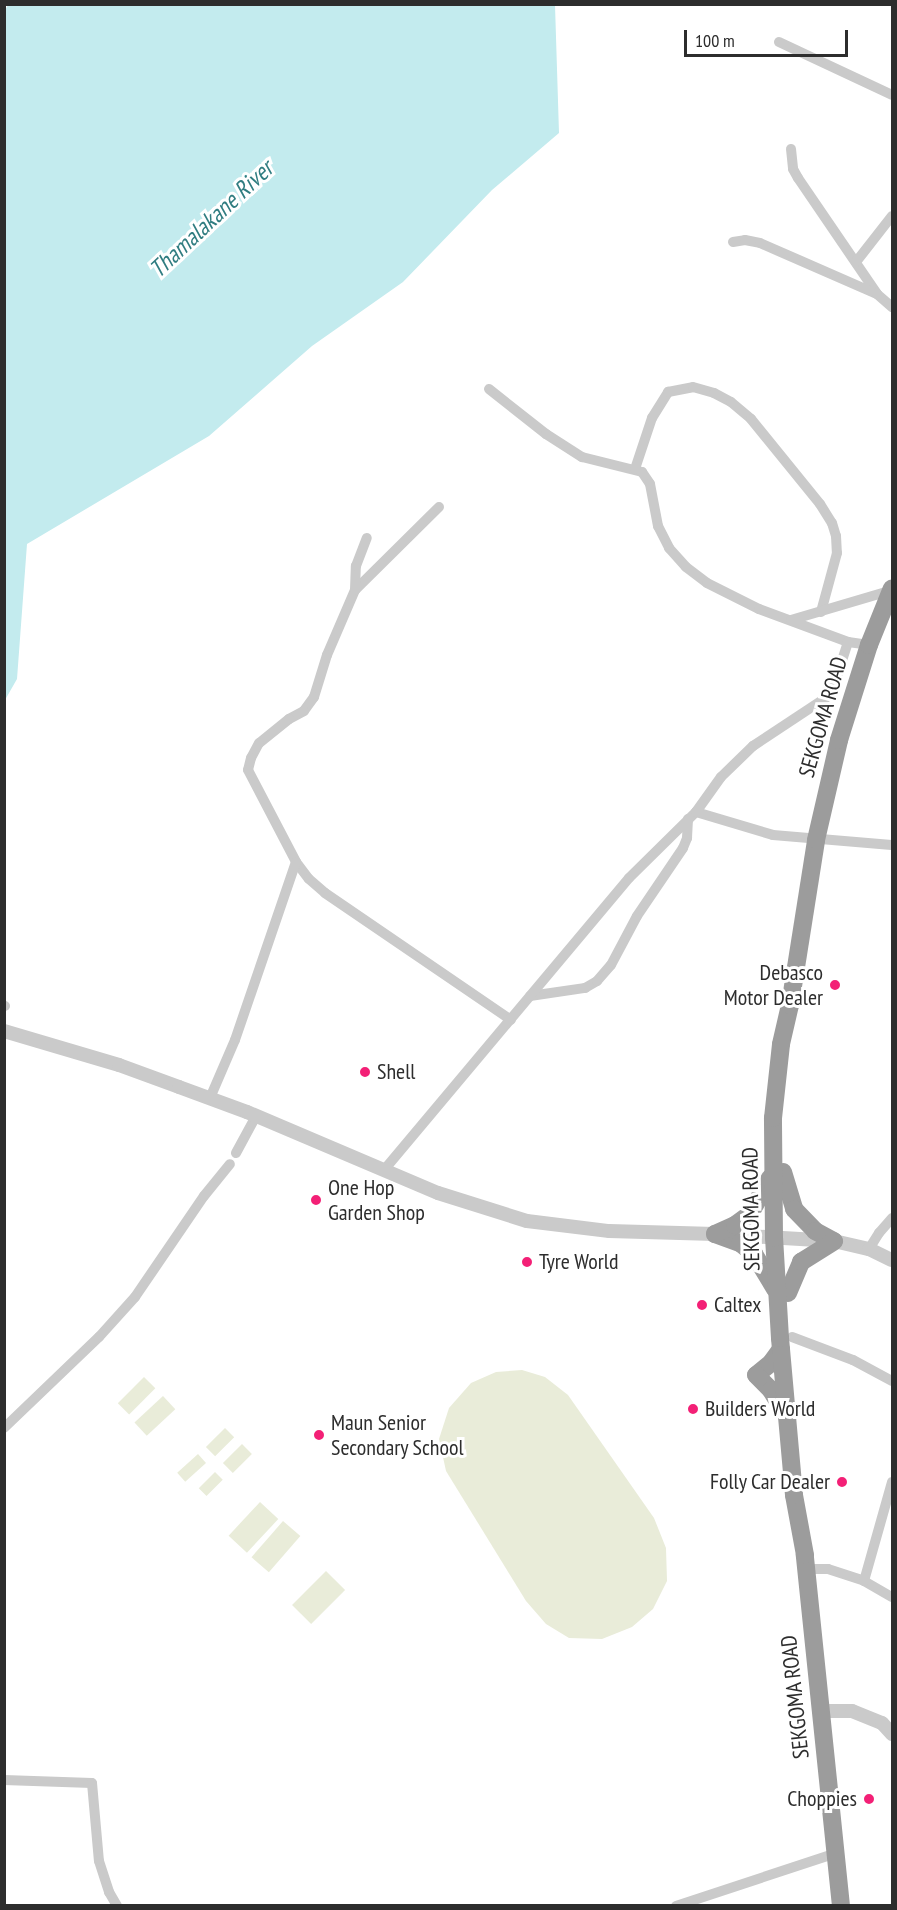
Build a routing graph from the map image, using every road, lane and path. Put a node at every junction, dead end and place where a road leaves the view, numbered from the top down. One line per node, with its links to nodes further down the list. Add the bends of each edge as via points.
1 (779, 42): 2 (street)
2 (892, 96)
3 (791, 149): 6 (street, via 798,178)
4 (892, 216): 6 (street)
5 (733, 242): 7 (street, via 760,243)
6 (856, 262): 7 (street)
7 (877, 294): 8 (street)
8 (892, 307)
9 (489, 389): 10 (street, via 582,457)
10 (635, 469): 15 (street, via 652,418 669,392 693,387 731,402 751,419 832,523 837,553); 16 (street, via 646,477 658,526 669,548 686,567 732,596)
11 (439, 507): 13 (street)
12 (367, 538): 13 (street, via 356,566)
13 (356, 590): 22 (street, via 327,655 314,697 304,711 264,738 248,770)
14 (892, 590): 15 (street); 18 (highway, SEKGOMA ROAD)
15 (821, 612): 16 (street)
16 (791, 620): 17 (street)
17 (848, 642): 18 (street); 19 (street, via 827,697 753,746 721,777)
18 (869, 645): 20 (highway, SEKGOMA ROAD, via 839,740)
19 (692, 815): 20 (street); 23 (street, via 629,878); 23 (street, via 684,848 597,981 572,992)
20 (816, 840): 21 (street); 31 (highway, SEKGOMA ROAD, via 790,1005 780,1044 773,1118)
21 (892, 845)
22 (296, 862): 24 (street, via 325,892); 26 (street)
23 (530, 996): 24 (street)
24 (511, 1020): 30 (street)
25 (4, 1031): 26 (street, via 119,1065)
26 (210, 1098): 27 (street)
27 (256, 1116): 28 (street); 30 (street)
28 (236, 1153)
29 (230, 1164): 42 (street, via 135,1297)
30 (384, 1170): 33 (street, via 438,1193 527,1221 609,1231)
31 (778, 1172): 33 (highway, via 750,1214); 34 (highway, SEKGOMA ROAD); 35 (highway, via 794,1209 815,1231)
32 (892, 1218): 36 (street)
33 (715, 1234): 34 (street); 38 (highway, via 740,1243 754,1254)
34 (780, 1238): 35 (street); 38 (highway, SEKGOMA ROAD)
35 (834, 1241): 36 (street); 38 (highway, via 801,1262)
36 (869, 1250): 37 (street)
37 (892, 1260)
38 (783, 1294): 39 (highway, SEKGOMA ROAD)
39 (787, 1343): 40 (street, via 853,1360); 41 (highway, SEKGOMA ROAD); 41 (highway, via 756,1375 776,1397); 44 (highway, SEKGOMA ROAD, via 805,1493)
40 (892, 1381)
41 (788, 1419): 44 (highway, SEKGOMA ROAD, via 794,1495)
42 (4, 1428)
43 (892, 1482): 45 (street)
44 (805, 1562): 45 (street); 47 (highway, SEKGOMA ROAD)
45 (864, 1581): 46 (street)
46 (892, 1598)
47 (822, 1712): 48 (street, via 852,1711 882,1723); 50 (highway, SEKGOMA ROAD)
48 (892, 1734)
49 (4, 1780): 51 (street, via 92,1783 99,1861)
50 (836, 1853): 52 (street); 53 (highway, SEKGOMA ROAD)
51 (117, 1905)
52 (676, 1905)
53 (841, 1905)

